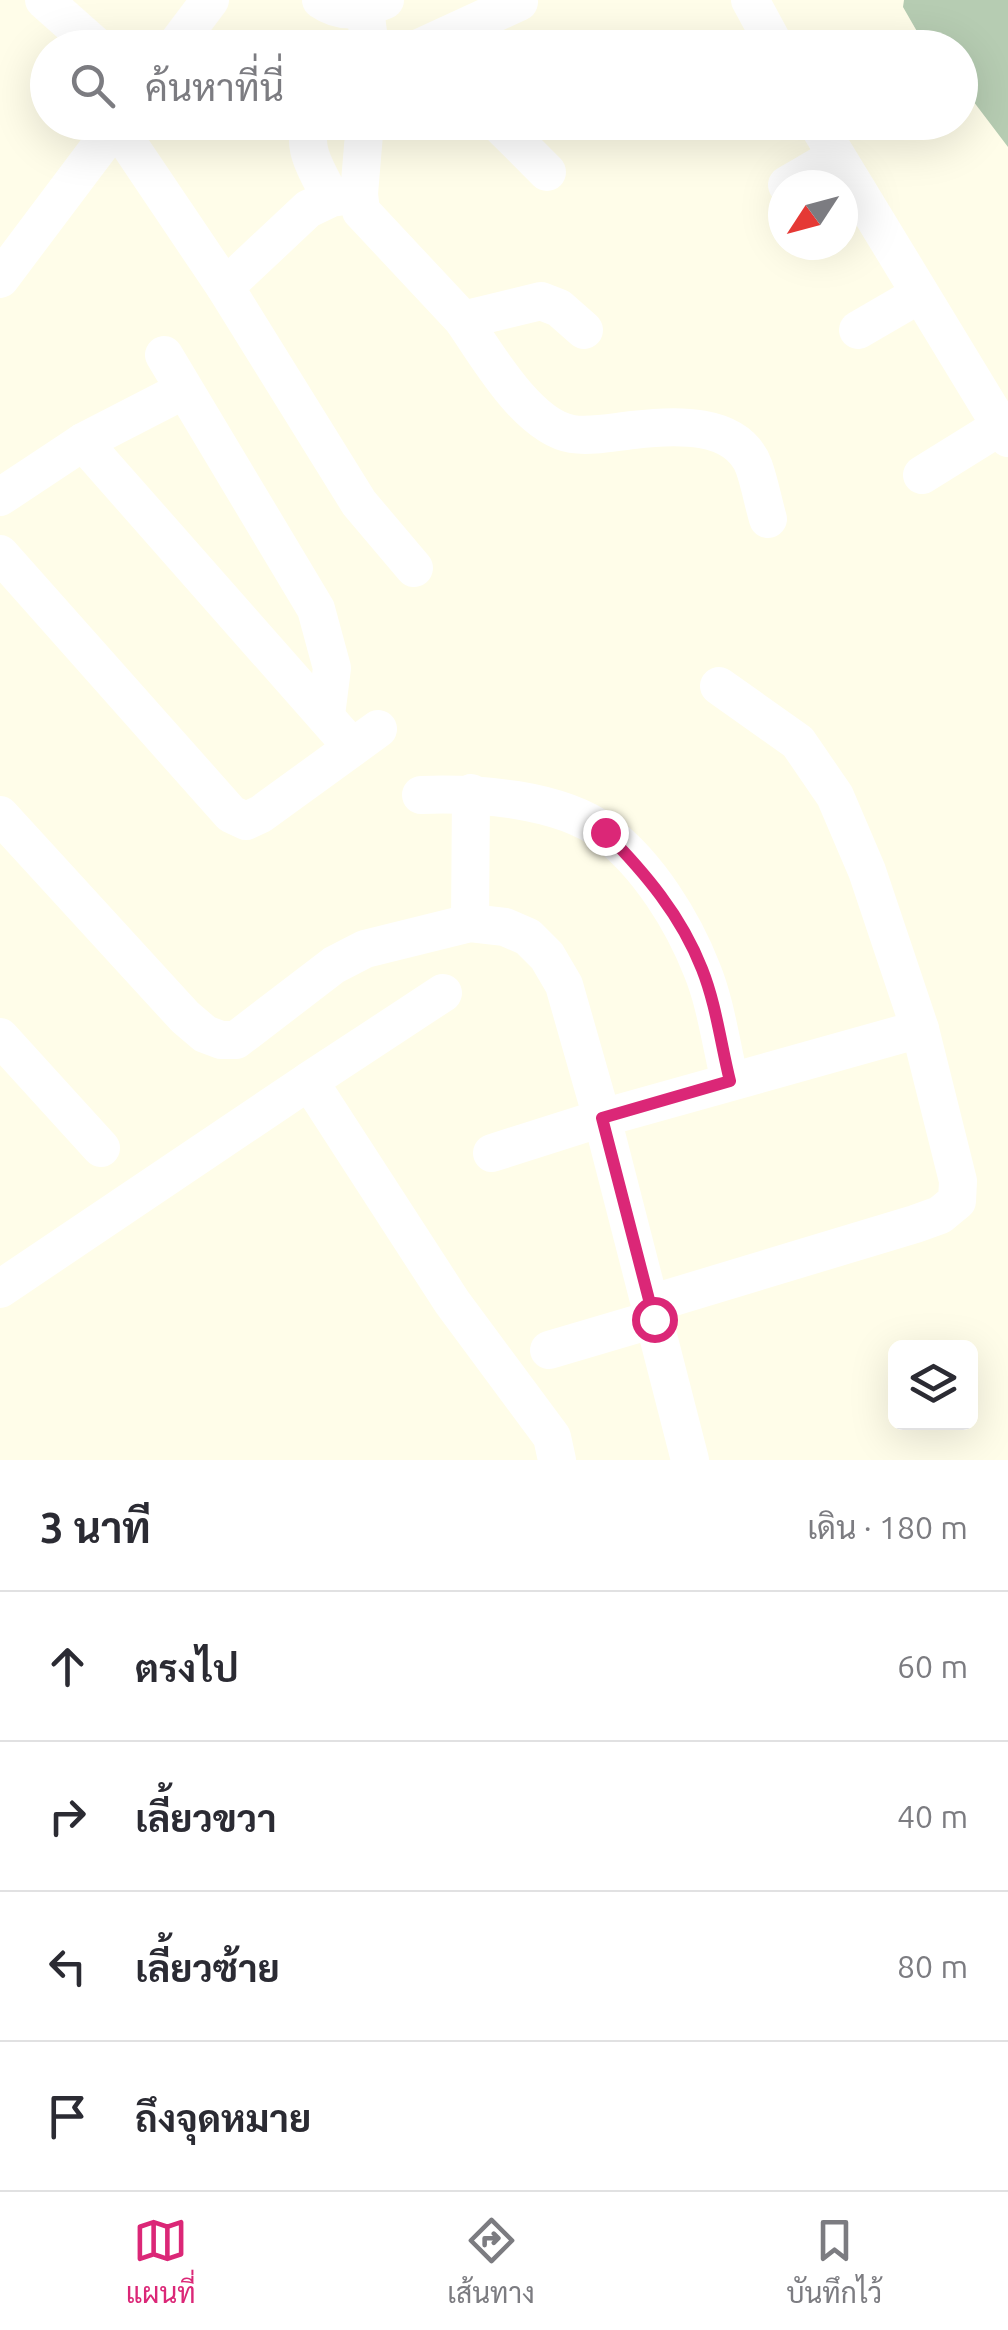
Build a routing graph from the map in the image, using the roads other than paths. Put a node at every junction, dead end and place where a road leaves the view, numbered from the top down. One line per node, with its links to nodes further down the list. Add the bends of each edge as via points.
1 (44, 0): 7 (street)
2 (210, 0): 8 (street)
3 (322, 0): 6 (street, via 350,11)
4 (750, 0): 11 (street)
5 (519, 2): 10 (street)
6 (375, 4): 9 (street)
7 (78, 30)
8 (188, 30)
9 (372, 30)
10 (460, 30)
11 (766, 30)
12 (105, 140): 22 (street)
13 (129, 140): 23 (street)
14 (308, 140): 21 (street, via 309,153)
15 (360, 140): 21 (street)
16 (515, 140): 20 (street)
17 (826, 140): 18 (street)
18 (835, 157): 19 (street); 24 (street)
19 (813, 170)
20 (547, 172)
21 (345, 196): 23 (street, via 308,209); 25 (street)
22 (0, 279)
23 (225, 287): 36 (street, via 359,503)
24 (920, 294): 27 (street); 30 (street)
25 (464, 320): 26 (street, via 541,301); 34 (street, via 509,388 548,424 570,434 672,425 739,443 754,464)
26 (584, 330)
27 (858, 330)
28 (164, 355): 29 (street)
29 (184, 390): 31 (street); 38 (street, via 316,609 332,668)
30 (1005, 432): 32 (street)
31 (82, 442): 33 (street); 38 (street)
32 (922, 475)
33 (0, 497)
34 (768, 520)
35 (0, 554): 38 (street, via 230,814 246,821 262,814 365,738)
36 (414, 568)
37 (719, 686): 44 (street, via 798,742 834,796)
38 (326, 715)
39 (472, 794): 40 (street); 42 (street); 47 (street, via 580,820 605,832 647,875 704,972)
40 (421, 795)
41 (0, 815): 42 (street, via 184,1017 221,1040 253,1030 365,949)
42 (470, 923): 48 (street, via 505,927 547,956 564,986)
43 (443, 994): 46 (street)
44 (920, 1029): 47 (street); 52 (street, via 958,1181 957,1201 940,1215)
45 (0, 1037): 49 (street)
46 (309, 1081): 51 (street); 54 (street, via 452,1302 552,1437)
47 (730, 1081): 48 (street)
48 (602, 1118): 50 (street); 52 (street)
49 (101, 1148)
50 (492, 1153)
51 (0, 1290)
52 (652, 1311): 53 (street); 55 (street)
53 (549, 1350)
54 (557, 1460)
55 (690, 1460)

